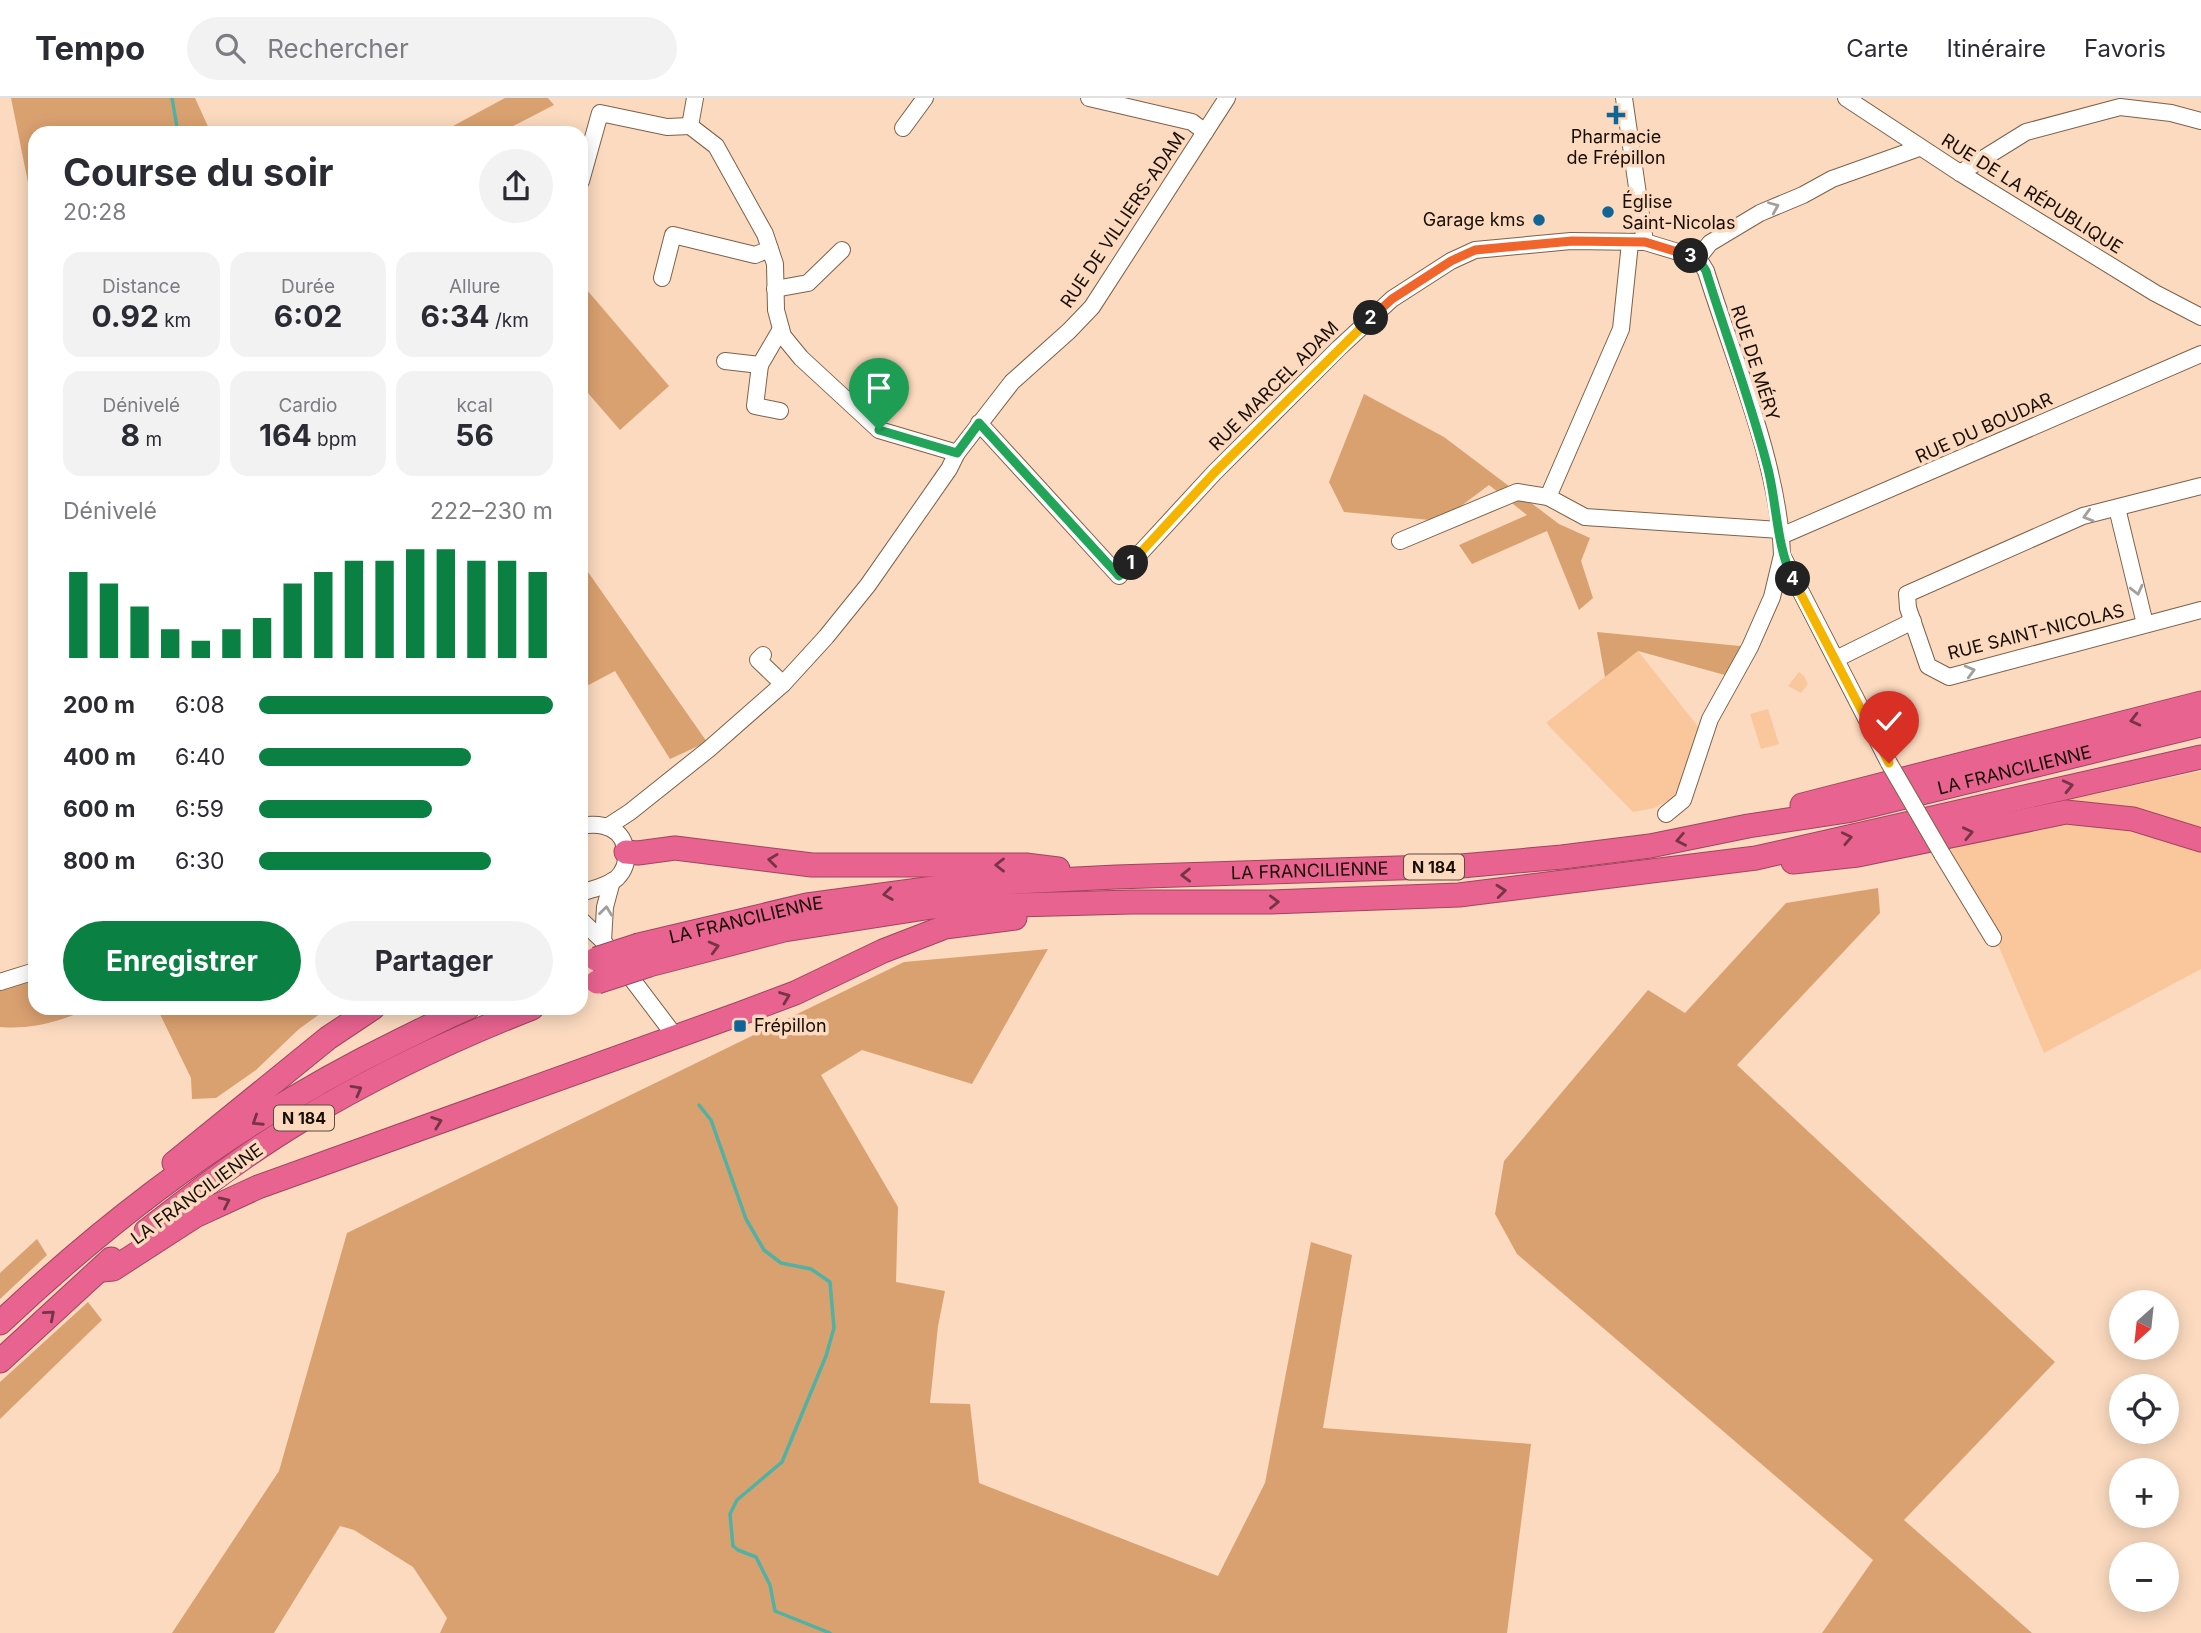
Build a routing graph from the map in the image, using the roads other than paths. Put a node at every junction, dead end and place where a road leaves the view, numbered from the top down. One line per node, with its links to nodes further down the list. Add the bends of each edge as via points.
1 (695, 98): 8 (street)
2 (925, 98): 9 (street)
3 (1089, 98): 10 (street, via 1192,122)
4 (1227, 98): 10 (street, RUE DE VILLIERS-ADAM)
5 (1624, 98): 14 (street)
6 (1846, 98): 11 (street, RUE DE LA RÉPUBLIQUE)
7 (2201, 121): 13 (street, via 2120,107 2026,132)
8 (690, 126): 12 (street, via 667,128 600,113); 15 (street, via 716,146)
9 (903, 128)
10 (1205, 132): 26 (street, RUE DE VILLIERS-ADAM, via 1092,307 1012,383)
11 (1919, 148): 13 (street, RUE DE LA RÉPUBLIQUE); 17 (street, one-way to 11, via 1710,243 1760,213 1832,179)
12 (588, 156)
13 (1960, 173): 20 (street, RUE DE LA RÉPUBLIQUE)
14 (1637, 242): 17 (street); 26 (street, RUE MARCEL ADAM, via 1572,241 1475,250 1392,299 1214,473 1119,576); 29 (street, via 1621,329)
15 (770, 249): 18 (street, via 755,255 673,236); 19 (street)
16 (842, 250): 19 (street, via 808,283)
17 (1698, 258): 31 (street, RUE DE MÉRY, via 1754,419)
18 (663, 278)
19 (775, 289): 21 (street)
20 (2201, 317)
21 (781, 329): 24 (street); 27 (street, via 800,358 879,430)
22 (2201, 354): 31 (street, RUE DU BOUDAR)
23 (725, 362): 24 (street)
24 (760, 365): 25 (street, via 755,406)
25 (780, 411)
26 (979, 423): 27 (street, RUE DE VILLIERS-ADAM)
27 (957, 453): 39 (street, RUE DE VILLIERS-ADAM, via 868,585)
28 (2201, 486): 30 (street)
29 (1548, 497): 31 (street, via 1585,517); 32 (street, via 1517,492)
30 (2117, 508): 35 (street, RUE SAINT-NICOLAS, one-way to 35, via 2083,516 1907,594); 36 (street, one-way to 36)
31 (1780, 533): 33 (street, RUE DE MÉRY)
32 (1400, 541)
33 (1782, 555): 38 (street); 44 (street, via 1772,597 1710,719 1683,800)
34 (2201, 610): 36 (street, RUE SAINT-NICOLAS)
35 (1913, 621): 36 (street, RUE SAINT-NICOLAS, one-way to 36, via 1928,666 1949,677); 38 (street)
36 (2146, 624)
37 (763, 655): 39 (street, via 758,660)
38 (1836, 659): 55 (street, bridge, via 1889,763)
39 (783, 684): 43 (street, RUE DE VILLIERS-ADAM)
40 (2201, 703): 47 (highway, one-way to 47, via 1759,816)
41 (2201, 725): 47 (highway, LA FRANCILIENNE / N 184, via 1847,811)
42 (2201, 757): 50 (highway, LA FRANCILIENNE / N 184, one-way to 42)
43 (630, 812): 46 (street, RUE DE VILLIERS-ADAM); 49 (street)
44 (1666, 814)
45 (588, 825): 46 (street)
46 (607, 827): 49 (street, via 616,831)
47 (1748, 827): 51 (highway, LA FRANCILIENNE / N 184, one-way to 51, via 1562,858 1461,866)
48 (2201, 840): 50 (highway, one-way to 48, via 1769,864 1858,855 2066,812 2133,819)
49 (625, 845): 51 (highway, one-way to 49, via 1026,865 812,866 675,848 638,853); 52 (street, via 623,871)
50 (1756, 859): 54 (highway, LA FRANCILIENNE / N 184, one-way to 50, via 1459,895)
51 (1116, 877): 57 (highway, LA FRANCILIENNE / N 184, one-way to 57, via 956,885 807,905)
52 (612, 881): 53 (street); 56 (street, one-way to 52)
53 (588, 890)
54 (1132, 902): 57 (highway, LA FRANCILIENNE / N 184, one-way to 54, via 932,907); 64 (highway, one-way to 54, via 795,993 945,927 1093,913)
55 (1993, 938)
56 (593, 955): 57 (highway, LA FRANCILIENNE / N 184, bridge); 64 (street)
57 (644, 955): 60 (highway, LA FRANCILIENNE / N 184, bridge)
58 (28, 973): 59 (street)
59 (0, 982)
60 (589, 986)
61 (362, 1015): 65 (highway, via 214,1129 97,1227)
62 (453, 1015): 65 (highway, LA FRANCILIENNE / N 184, one-way to 65, via 368,1056 259,1120)
63 (514, 1015): 66 (highway, LA FRANCILIENNE / N 184, one-way to 63, via 116,1254 220,1174 302,1120 433,1050)
64 (675, 1036): 66 (highway, one-way to 64, via 113,1269 195,1216 258,1186)
65 (91, 1241): 67 (highway, LA FRANCILIENNE / N 184)
66 (102, 1270): 68 (highway, LA FRANCILIENNE / N 184, one-way to 66)
67 (0, 1323)
68 (0, 1361)

